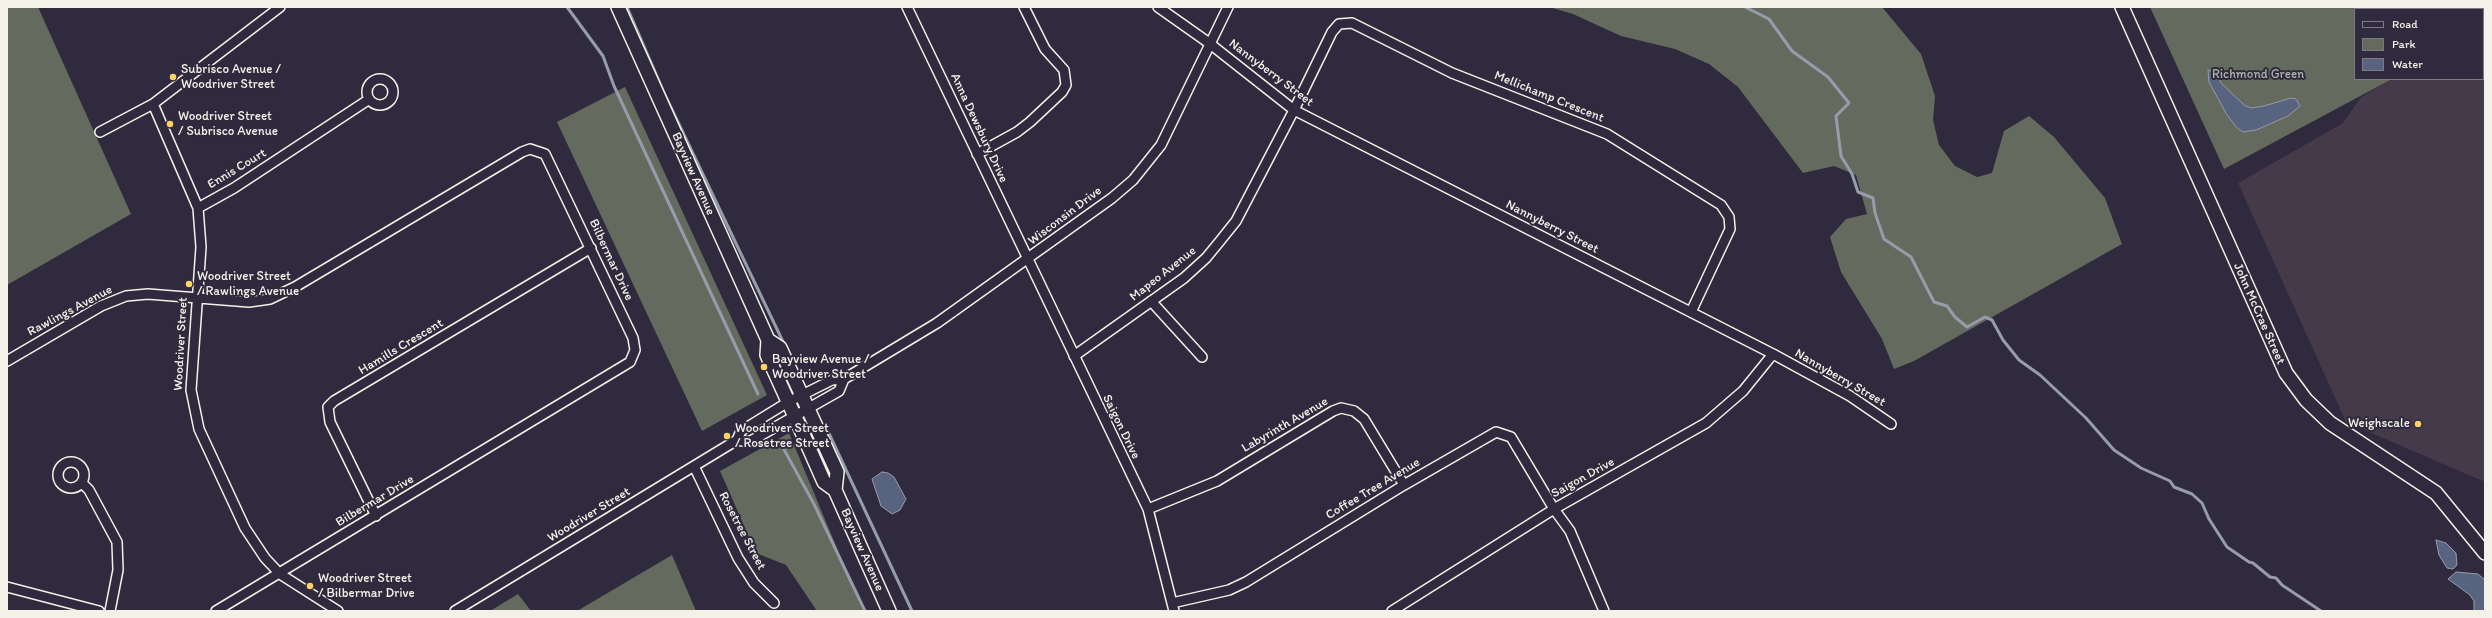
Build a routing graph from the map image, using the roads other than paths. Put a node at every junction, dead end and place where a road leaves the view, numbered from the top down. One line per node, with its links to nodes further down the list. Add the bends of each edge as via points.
1 (280, 7): 10 (street)
2 (618, 7): 20 (main road, Bayview Avenue)
3 (907, 7): 13 (street, Anna Dewsbury Drive)
4 (1024, 7): 13 (street, via 1045,49 1064,70 1066,85 1062,92 1017,132)
5 (1158, 7): 8 (street, Nannyberry Street)
6 (1228, 7): 8 (street, Wisconsin Drive)
7 (2122, 7): 39 (main road, John McCrae Street, via 2286,373 2306,400 2330,423 2436,493)
8 (1209, 43): 11 (street, Nannyberry Street); 16 (street, Wisconsin Drive, via 1165,138 1146,165 1112,198)
9 (368, 100): 14 (street, Ennis Court, via 234,188)
10 (152, 104): 12 (street); 14 (street, Woodriver Street)
11 (1294, 110): 18 (street, Mapeo Avenue, via 1236,221 1206,258 1184,278); 19 (street, Nannyberry Street); 19 (street, Mellichamp Crescent, via 1332,32 1339,24 1352,23 1452,73 1607,134 1719,204 1728,213 1730,229)
12 (100, 132)
13 (976, 154): 16 (street, Anna Dewsbury Drive)
14 (198, 208): 17 (street, Woodriver Street, via 201,247)
15 (591, 248): 17 (street, Bilbermar Drive, via 549,160 545,154 530,148 282,294 270,299 249,302); 38 (street, Bilbermar Drive, via 633,338 635,350 630,362); 38 (street, Hamills Crescent, via 334,401 328,407 330,422)
16 (1028, 260): 22 (street, Saigon Drive); 25 (street, Wisconsin Drive, via 937,323)
17 (197, 298): 24 (street, Rawlings Avenue, via 148,294 126,296 101,306); 40 (street, Woodriver Street, via 191,390 199,429 250,537)
18 (1151, 301): 22 (street, Mapeo Avenue); 23 (street)
19 (1691, 312): 21 (street, Nannyberry Street)
20 (768, 340): 26 (main road, Bayview Avenue, via 780,348); 27 (main road, Bayview Avenue, via 767,355)
21 (1773, 354): 30 (street, Nannyberry Street, via 1850,396); 37 (street, Saigon Drive, via 1743,391 1706,423)
22 (1074, 356): 36 (street, Saigon Drive)
23 (1202, 357)
24 (7, 361)
25 (844, 379): 26 (street, Wisconsin Drive, via 832,380); 28 (street, Wisconsin Drive, via 839,392)
26 (801, 395): 27 (street, Woodriver Street); 28 (main road, Bayview Avenue)
27 (788, 402): 29 (main road, Bayview Avenue); 31 (street, Woodriver Street, via 741,431)
28 (808, 408): 29 (street, Wisconsin Drive); 35 (main road, Bayview Avenue, via 837,472)
29 (795, 416): 31 (street, Woodriver Street, via 749,442); 35 (main road, Bayview Avenue, via 824,482)
30 (1891, 424)
31 (737, 440): 32 (street, Woodriver Street)
32 (694, 466): 42 (street, Rosetree Street, via 738,558 754,583); 48 (street, Woodriver Street)
33 (82, 483): 45 (street, via 89,490 117,542 118,570)
34 (1404, 485): 36 (street, Labyrinth Avenue, via 1364,419 1354,411 1341,408 1224,477); 37 (street, Coffee Tree Avenue, via 1496,432 1511,437); 43 (street, Coffee Tree Avenue, via 1246,582 1229,590)
35 (835, 490): 49 (main road, Bayview Avenue)
36 (1148, 509): 43 (street, Saigon Drive)
37 (1554, 509): 50 (street, Saigon Drive); 51 (street, Coffee Tree Avenue, via 1570,531)
38 (376, 516): 40 (street, Bilbermar Drive)
39 (2485, 553)
40 (280, 574): 46 (street, Bilbermar Drive); 47 (street, Woodriver Street)
41 (7, 587): 44 (street)
42 (774, 603)
43 (1173, 607)
44 (99, 611)
45 (110, 611)
46 (216, 611)
47 (338, 611)
48 (455, 611)
49 (889, 611)
50 (1392, 611)
51 (1604, 611)

